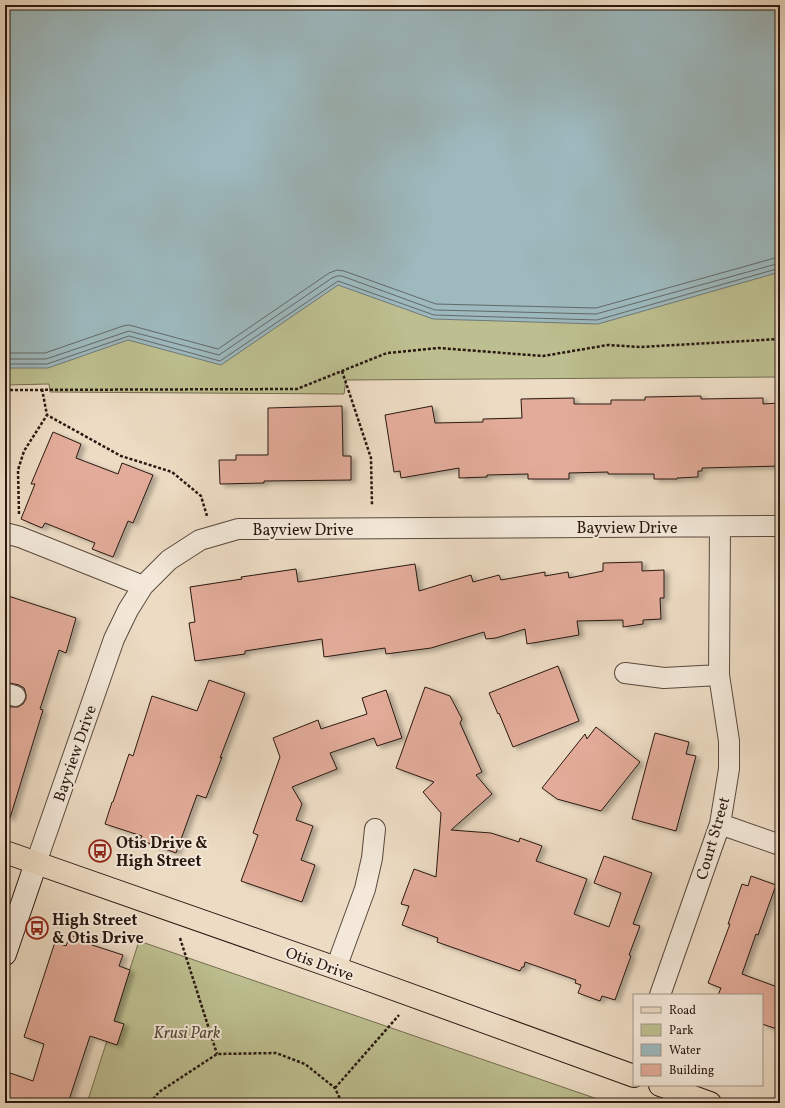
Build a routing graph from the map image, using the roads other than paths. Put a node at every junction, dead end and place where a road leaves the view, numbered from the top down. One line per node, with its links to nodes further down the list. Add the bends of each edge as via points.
1 (780, 526): 2 (street, Bayview Drive)
2 (720, 527): 4 (street, Bayview Drive, via 238,529 200,540 169,560); 6 (street, Court Street)
3 (13, 535): 4 (street)
4 (143, 586): 11 (street, Bayview Drive, via 114,639)
5 (625, 673): 6 (street, via 664,678)
6 (719, 675): 7 (street, Court Street, via 729,741 729,769)
7 (720, 824): 9 (street); 14 (street, Court Street)
8 (375, 828): 13 (street, via 365,889)
9 (780, 846)
10 (5, 852): 11 (main road, Otis Drive)
11 (36, 863): 12 (main road); 13 (main road, Otis Drive)
12 (5, 954)
13 (336, 968): 15 (main road, Otis Drive)
14 (660, 994)
15 (633, 1074)
16 (663, 1086): 17 (main road)
17 (710, 1103)

